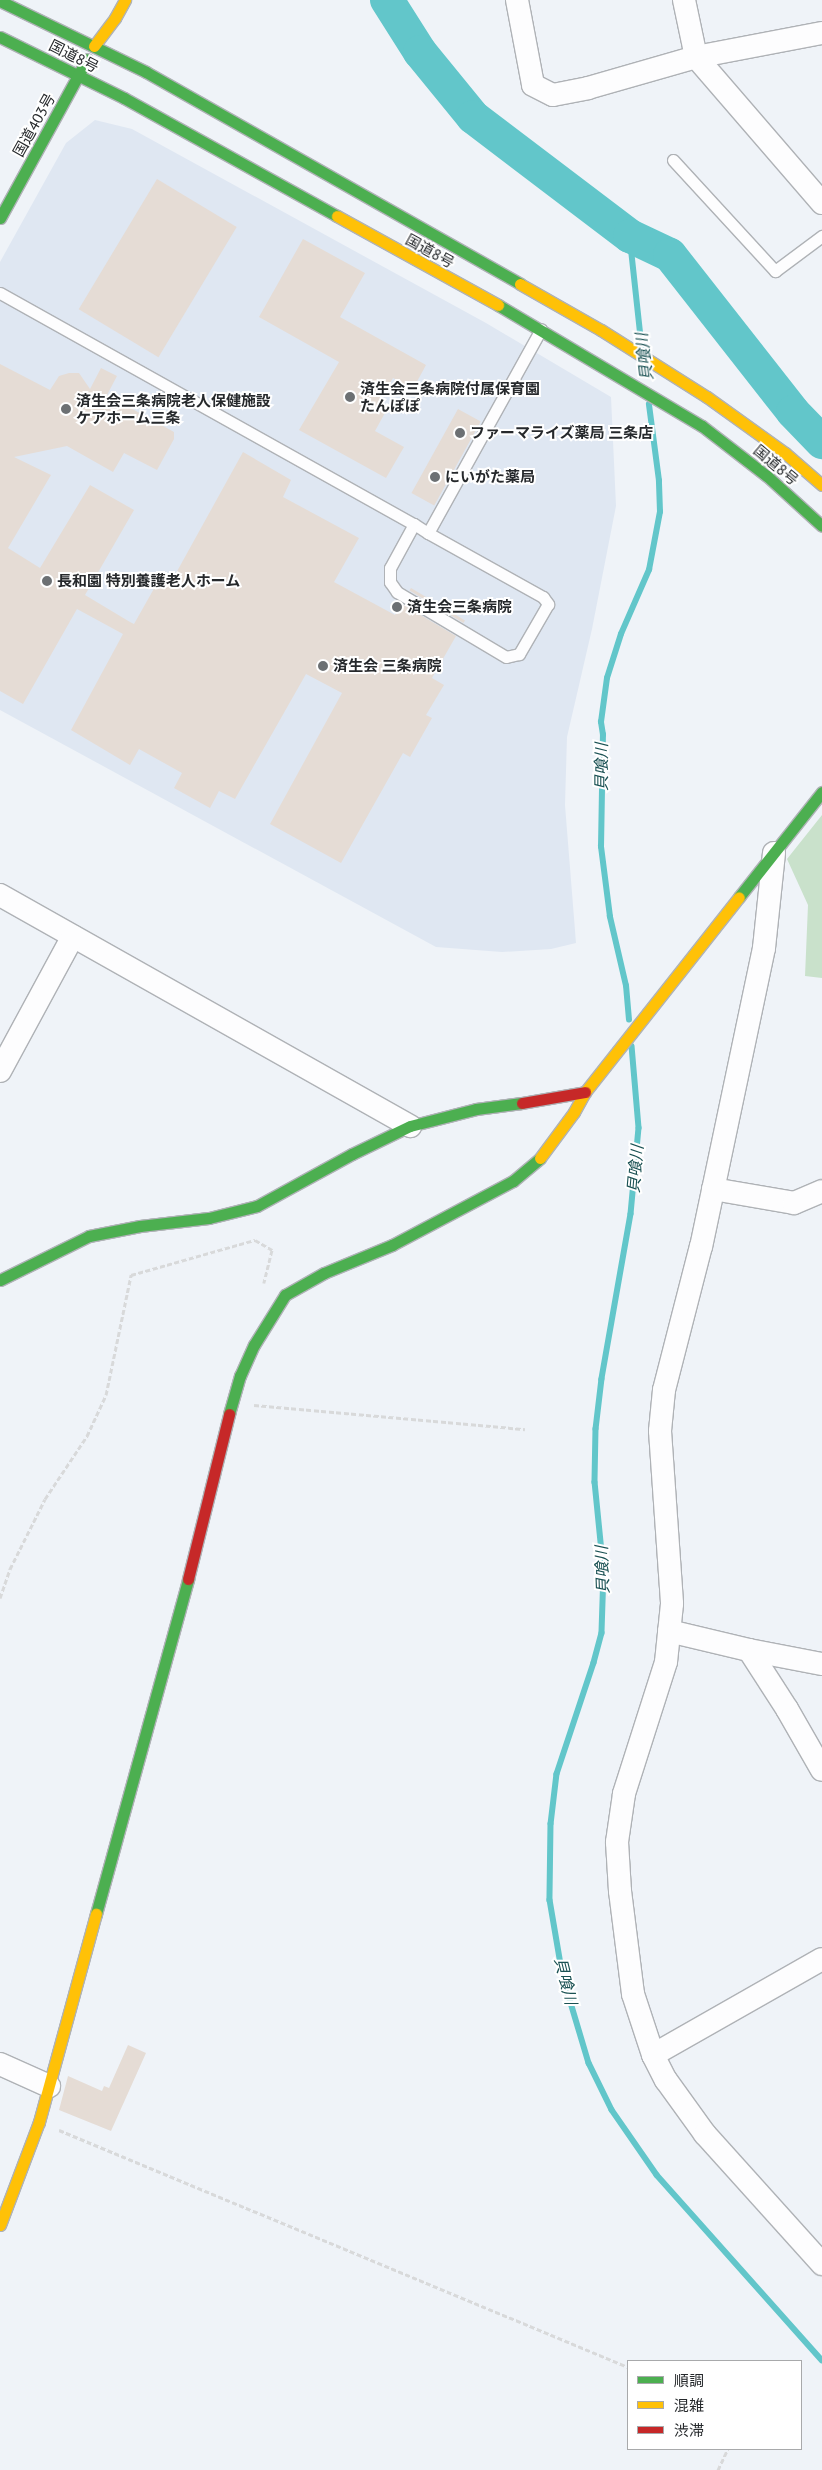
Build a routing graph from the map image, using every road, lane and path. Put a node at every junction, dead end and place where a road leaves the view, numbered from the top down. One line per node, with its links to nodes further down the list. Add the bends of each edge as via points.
1 (125, 0): 7 (main road, 国道403号)
2 (518, 0): 8 (street, via 534,84 553,95)
3 (684, 0): 8 (street)
4 (0, 1): 7 (main road, 国道8号)
5 (822, 33): 8 (street)
6 (0, 37): 9 (main road, 国道8号)
7 (94, 46): 9 (main road, 国道403号); 16 (main road, 国道8号, via 146,72 601,330 707,397 785,453)
8 (696, 57): 11 (street)
9 (78, 75): 12 (main road, 国道403号); 15 (main road, 国道8号)
10 (672, 160): 13 (lane, via 775,271)
11 (822, 203)
12 (0, 218)
13 (822, 236)
14 (0, 293): 17 (lane)
15 (541, 329): 18 (main road, 国道8号, via 702,426 767,476); 19 (lane)
16 (822, 485)
17 (414, 524): 19 (lane); 19 (lane, via 390,568 390,582 397,592 506,657 519,654 548,604 543,597)
18 (822, 526)
19 (428, 533)
20 (822, 792): 21 (main road)
21 (774, 853): 25 (main road); 27 (street, via 764,948)
22 (0, 895): 23 (street)
23 (74, 936): 24 (street); 26 (street)
24 (0, 1071)
25 (587, 1089): 26 (main road, via 566,1097 532,1099 476,1109); 30 (main road, via 538,1160 513,1181 392,1245 324,1273 285,1295)
26 (410, 1126): 29 (main road, via 257,1206 209,1218 89,1236)
27 (713, 1189): 28 (street, via 794,1203); 34 (street, via 664,1390 660,1431 672,1604)
28 (822, 1191)
29 (0, 1280)
30 (273, 1314): 31 (main road, via 254,1345); 33 (path, via 261,1297 272,1250 255,1240 131,1275 106,1395 87,1436 45,1499 10,1569)
31 (232, 1403): 32 (path); 41 (main road, via 200,1535)
32 (525, 1429)
33 (0, 1598)
34 (669, 1631): 35 (street); 39 (street, via 666,1662 624,1794 617,1842 633,1994)
35 (749, 1650): 36 (street); 37 (street)
36 (822, 1664)
37 (822, 1770)
38 (822, 1959): 39 (street)
39 (653, 2055): 44 (street, via 666,2080 705,2134)
40 (0, 2064): 41 (street)
41 (49, 2086): 42 (main road)
42 (38, 2122): 43 (main road); 45 (path)
43 (0, 2225)
44 (822, 2264)
45 (627, 2367)
46 (728, 2450): 47 (path)
47 (718, 2470)

